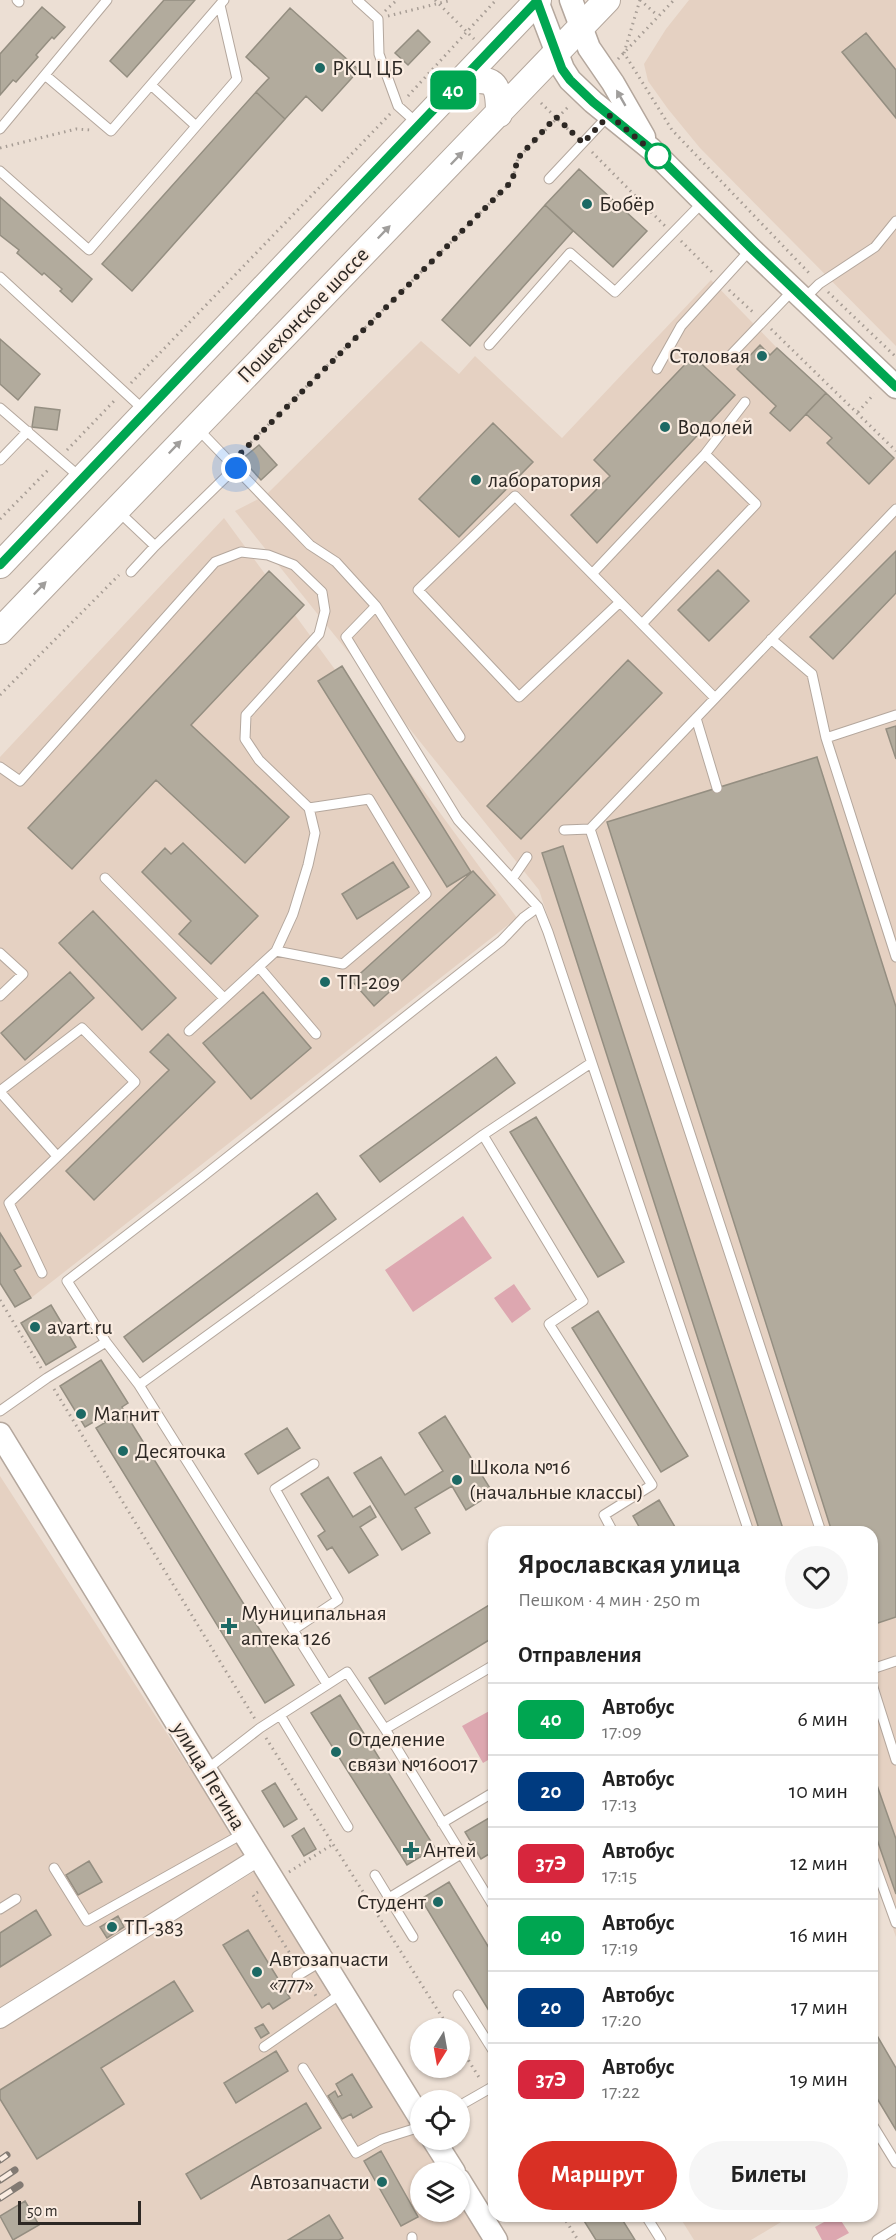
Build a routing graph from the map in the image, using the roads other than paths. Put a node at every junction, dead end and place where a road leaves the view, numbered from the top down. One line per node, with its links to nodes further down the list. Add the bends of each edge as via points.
1 (107, 0): 9 (lane)
2 (357, 0): 14 (lane, via 378,19 379,54 398,106)
3 (537, 0): 8 (street); 10 (main road, Пошехонское шоссе)
4 (571, 0): 7 (street)
5 (607, 0): 7 (main road, Пошехонское шоссе)
6 (222, 3): 11 (lane); 15 (lane, via 237,78)
7 (581, 28): 8 (main road, Пошехонское шоссе); 17 (street, one-way to 7, via 589,48)
8 (556, 54): 12 (main road, Пошехонское шоссе); 13 (street, via 570,80)
9 (45, 75): 11 (lane, via 111,131); 16 (lane)
10 (462, 81): 12 (main road, via 483,79 495,86); 14 (main road, Пошехонское шоссе)
11 (151, 85): 15 (lane)
12 (499, 114): 32 (main road, Пошехонское шоссе, one-way to 12)
13 (609, 115): 17 (street); 19 (lane)
14 (420, 125): 31 (main road, Пошехонское шоссе)
15 (196, 126): 18 (lane, via 89,249)
16 (0, 129)
17 (651, 149): 20 (street)
18 (0, 171)
19 (549, 179)
20 (703, 202): 22 (street); 25 (lane, via 615,292 570,253)
21 (896, 221): 24 (lane, via 875,247)
22 (752, 249): 24 (street); 27 (lane, via 681,326)
23 (0, 277): 31 (lane)
24 (806, 290): 26 (lane, via 763,321); 28 (street)
25 (489, 345)
26 (726, 360)
27 (657, 369)
28 (896, 387)
29 (745, 402): 34 (lane)
30 (0, 408): 33 (lane)
31 (147, 412): 37 (main road, Пошехонское шоссе)
32 (195, 426): 36 (lane); 38 (main road, Пошехонское шоссе, one-way to 32)
33 (28, 431): 35 (lane); 37 (lane)
34 (705, 454): 43 (lane); 46 (lane, via 756,504)
35 (0, 460)
36 (233, 465): 40 (lane); 45 (lane, via 310,545 336,562)
37 (83, 480): 41 (main road, Пошехонское шоссе)
38 (116, 509): 40 (lane); 47 (main road, Пошехонское шоссе, one-way to 38)
39 (896, 509): 48 (lane)
40 (155, 546): 42 (lane)
41 (0, 565)
42 (128, 570)
43 (592, 574): 44 (lane); 44 (lane, via 515,496 418,590 519,697)
44 (620, 602): 46 (lane)
45 (376, 606): 52 (lane); 61 (lane, via 346,637 458,820)
46 (642, 624): 49 (lane)
47 (0, 631)
48 (771, 639): 49 (lane); 53 (lane, via 812,674)
49 (715, 698): 51 (lane)
50 (896, 715): 53 (lane)
51 (696, 718): 55 (lane); 57 (lane)
52 (460, 737)
53 (826, 738): 65 (lane)
54 (0, 767): 56 (lane, via 20,781 215,562 241,552 259,554 294,565 322,592 325,611 319,634 246,715 245,739 249,746)
55 (717, 788)
56 (309, 808): 63 (lane, via 315,833 308,866); 63 (lane, via 369,799 426,894 343,964)
57 (590, 829): 58 (lane); 83 (lane)
58 (564, 830)
59 (527, 857): 61 (lane)
60 (105, 878): 68 (lane)
61 (512, 879): 62 (lane)
62 (538, 907): 71 (lane); 76 (lane, via 501,941 67,1281)
63 (276, 951): 66 (lane)
64 (0, 953): 67 (lane, via 23,974)
65 (896, 957)
66 (259, 967): 68 (lane); 70 (lane)
67 (0, 996)
68 (224, 998): 69 (lane)
69 (189, 1031)
70 (316, 1034)
71 (591, 1063): 73 (lane); 82 (lane)
72 (0, 1092): 74 (lane); 74 (lane, via 82,1028 135,1082)
73 (483, 1135): 77 (lane); 81 (lane, via 583,1301 549,1324 652,1485 604,1515)
74 (57, 1156): 75 (lane, via 9,1203)
75 (42, 1274)
76 (106, 1342): 77 (lane); 78 (lane)
77 (139, 1385): 84 (lane)
78 (0, 1411)
79 (0, 1434): 93 (street, улица Петина)
80 (314, 1464): 84 (lane, via 275,1489 338,1600)
81 (610, 1526)
82 (747, 1526)
83 (819, 1526)
84 (293, 1630): 88 (lane)
85 (896, 1661): 86 (lane)
86 (878, 1667)
87 (488, 1669): 91 (lane)
88 (327, 1684): 90 (lane); 91 (lane, via 346,1672)
89 (878, 1703): 92 (lane)
90 (279, 1715): 93 (lane); 96 (lane)
91 (385, 1729): 95 (lane)
92 (896, 1760)
93 (205, 1770): 97 (street, улица Петина)
94 (488, 1795): 95 (lane)
95 (442, 1822): 98 (lane)
96 (348, 1827)
97 (243, 1833): 99 (street, улица Петина); 100 (lane, via 87,1921)
98 (461, 1854): 103 (lane); 104 (lane)
99 (258, 1857): 109 (street, улица Петина); 113 (street)
100 (54, 1868)
101 (878, 1874): 107 (lane)
102 (375, 1875): 104 (lane)
103 (488, 1897)
104 (389, 1898): 108 (lane)
105 (16, 1899): 106 (lane)
106 (0, 1909)
107 (896, 1923)
108 (413, 1937)
109 (322, 1961): 110 (lane); 111 (street, улица Петина)
110 (297, 1976)
111 (342, 1994): 115 (lane); 119 (street, улица Петина)
112 (458, 1995): 114 (lane)
113 (0, 2019)
114 (488, 2042)
115 (264, 2048)
116 (303, 2068): 120 (lane, via 356,2153)
117 (488, 2089): 118 (lane)
118 (470, 2100)
119 (410, 2102)
120 (410, 2130)
121 (878, 2134): 122 (lane)
122 (896, 2163)
123 (470, 2198): 126 (street)
124 (650, 2222): 127 (lane)
125 (896, 2228): 128 (lane)
126 (496, 2240)
127 (661, 2240)
128 (877, 2240)

